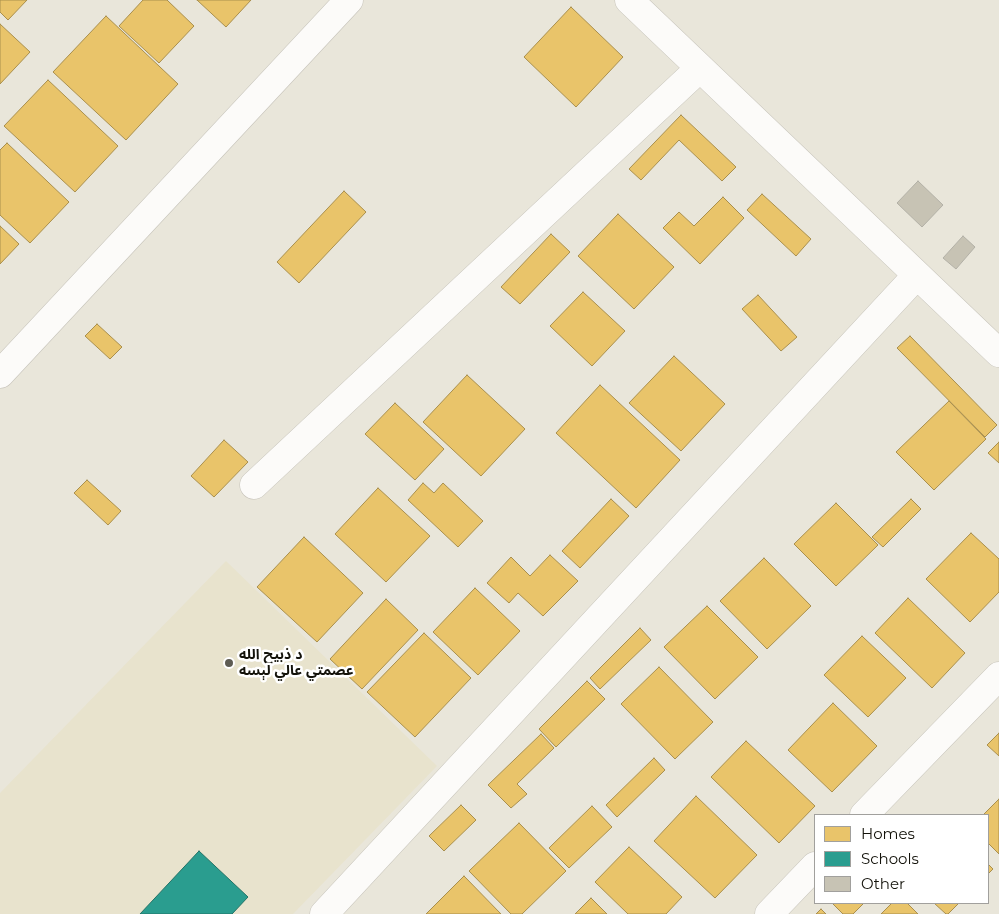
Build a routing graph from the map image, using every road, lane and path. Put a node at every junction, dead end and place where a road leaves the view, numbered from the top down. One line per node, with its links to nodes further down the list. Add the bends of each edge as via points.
1 (349, 0): 6 (street)
2 (629, 0): 3 (street)
3 (700, 68): 4 (street); 7 (street)
4 (917, 274): 5 (street); 11 (street)
5 (999, 353)
6 (0, 374)
7 (254, 485)
8 (999, 676): 9 (street)
9 (865, 814)
10 (814, 867): 12 (street)
11 (324, 914)
12 (769, 914)

